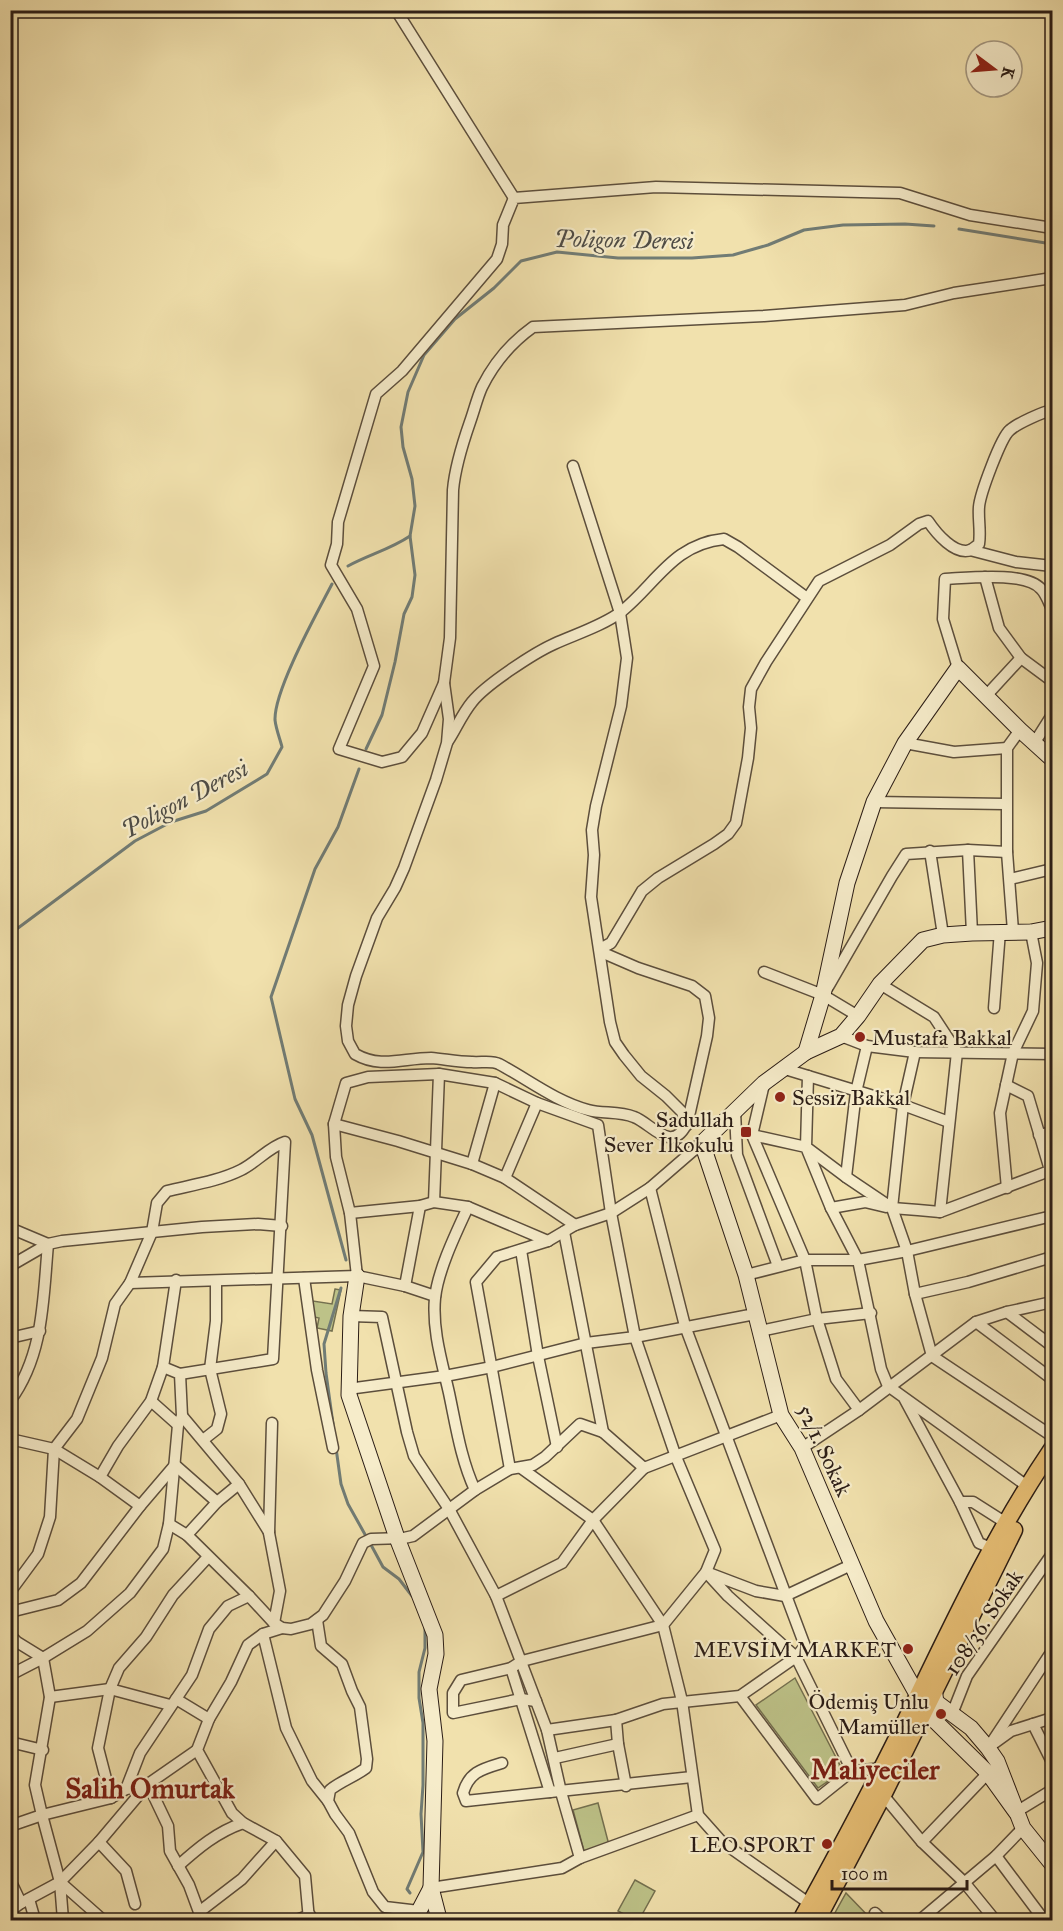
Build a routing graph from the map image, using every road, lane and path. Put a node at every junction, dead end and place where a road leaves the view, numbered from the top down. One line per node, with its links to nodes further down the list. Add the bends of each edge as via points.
1 (396, 10): 2 (street)
2 (514, 198): 3 (street, via 656,187 900,193 970,215); 18 (street, via 503,225 497,259 402,371 376,394 338,522 331,565 357,609 374,666 339,749 382,762 402,757 422,733)
3 (1053, 228)
4 (1053, 278): 16 (street, via 954,293 905,305 533,327 515,339 481,389 454,476 450,638)
5 (1053, 410): 7 (street, via 1010,430 1002,443 979,505 979,544)
6 (573, 466): 12 (street)
7 (970, 550): 8 (street, via 1016,562); 10 (street, via 950,544 928,521 890,545 819,580)
8 (1053, 566)
9 (985, 577): 11 (street, via 1028,580 1040,587); 13 (street, via 999,628); 14 (street, via 945,579 944,619)
10 (807, 598): 12 (street, via 724,539 691,549 666,566); 39 (street, via 751,689 748,758 736,823 728,834 642,891)
11 (1053, 609)
12 (620, 612): 23 (street, via 544,648 493,682 472,701); 39 (street, via 627,658 621,706 592,830 591,897)
13 (1021, 658): 15 (street); 17 (street)
14 (958, 668): 17 (street); 24 (street)
15 (1053, 681)
16 (444, 683): 18 (street); 20 (street)
17 (985, 697): 21 (street)
18 (431, 712): 20 (street)
19 (1053, 716): 22 (street)
20 (448, 719): 23 (street)
21 (1020, 730): 22 (street); 25 (street)
22 (1035, 742): 26 (street)
23 (447, 743): 64 (street, via 404,868 377,918 356,976 346,1026 355,1054 376,1062 430,1058 496,1062 558,1099 588,1110 637,1118 666,1137 675,1137)
24 (905, 743): 25 (street, via 954,752); 27 (street)
25 (1007, 748): 28 (street)
26 (1053, 759)
27 (874, 802): 28 (street); 42 (street, via 846,883)
28 (1005, 804): 31 (street)
29 (968, 850): 30 (street); 31 (street); 37 (street)
30 (930, 851): 38 (street); 42 (street, via 906,854)
31 (1006, 852): 33 (street)
32 (1053, 869): 33 (street)
33 (1010, 879): 35 (street)
34 (1053, 928): 36 (street)
35 (1006, 931): 36 (street); 37 (street); 43 (street)
36 (1031, 932): 50 (street, via 1036,963 1033,1011)
37 (972, 933): 38 (street)
38 (943, 935): 41 (street, via 923,940)
39 (601, 951): 64 (street, via 615,1042 641,1076 682,1112); 64 (street, via 692,986 705,996 708,1036)
40 (764, 972): 42 (street)
41 (880, 984): 44 (street); 49 (street, via 934,1017)
42 (823, 995): 44 (street); 47 (street)
43 (994, 1008)
44 (858, 1016): 45 (street)
45 (840, 1036): 46 (street); 47 (street)
46 (867, 1046): 48 (street); 58 (street)
47 (806, 1052): 52 (street)
48 (915, 1052): 49 (street); 60 (street)
49 (957, 1053): 50 (street); 62 (street)
50 (1013, 1053): 51 (street); 57 (street)
51 (1053, 1054)
52 (785, 1069): 54 (street); 56 (street)
53 (439, 1074): 55 (street); 63 (street, via 368,1077 346,1083); 70 (street)
54 (807, 1076): 58 (street); 69 (street)
55 (495, 1083): 59 (street); 71 (street)
56 (764, 1083): 61 (street); 66 (street)
57 (1006, 1085): 67 (street, via 1028,1096); 76 (street, via 1000,1113)
58 (856, 1092): 60 (street); 73 (street)
59 (537, 1103): 74 (street); 83 (street, via 598,1125)
60 (903, 1105): 62 (street); 81 (street)
61 (735, 1111): 68 (street); 99 (street, via 737,1155)
62 (950, 1122): 82 (street)
63 (334, 1124): 70 (street); 84 (street, via 336,1157)
64 (686, 1125)
65 (1053, 1132): 67 (street)
66 (752, 1135): 69 (street); 96 (street)
67 (1039, 1135): 72 (street)
68 (702, 1143): 75 (street); 100 (street, 52/1. Sokak)
69 (806, 1147): 73 (street); 80 (street)
70 (436, 1153): 71 (street); 77 (street)
71 (472, 1164): 74 (street)
72 (1051, 1170): 76 (street)
73 (846, 1177): 81 (street)
74 (505, 1178): 86 (street)
75 (650, 1188): 83 (street); 117 (street)
76 (1007, 1188): 82 (street)
77 (434, 1202): 78 (street); 79 (street)
78 (420, 1206): 84 (street); 107 (street)
79 (468, 1207): 91 (street); 109 (street, via 448,1251)
80 (831, 1208): 81 (street, via 865,1202); 97 (street)
81 (892, 1208): 82 (street); 94 (street)
82 (940, 1212)
83 (611, 1213): 86 (street); 120 (street)
84 (350, 1214): 101 (street)
85 (1053, 1216): 94 (street)
86 (575, 1225): 90 (street)
87 (282, 1226): 89 (street, via 258,1224); 89 (street, via 285,1142 234,1173 168,1191 157,1203); 102 (street)
88 (10, 1228): 92 (street)
89 (152, 1232): 92 (street); 106 (street)
90 (564, 1232): 91 (street); 122 (street)
91 (548, 1241): 93 (street)
92 (48, 1244): 98 (street); 119 (street)
93 (521, 1250): 124 (street); 127 (street, via 497,1257 476,1282)
94 (907, 1251): 97 (street); 108 (street)
95 (1053, 1257): 108 (street)
96 (805, 1260): 97 (street); 99 (street); 115 (street)
97 (858, 1260): 112 (street)
98 (10, 1266)
99 (778, 1266): 100 (street)
100 (746, 1275): 113 (street, 52/1. Sokak)
101 (357, 1276): 103 (street); 107 (street); 114 (street)
102 (276, 1277): 103 (street); 105 (street); 128 (street, via 273,1359)
103 (304, 1278): 148 (street)
104 (176, 1280): 105 (street); 106 (street); 126 (street)
105 (216, 1281): 128 (street)
106 (130, 1283): 150 (street, via 115,1304 102,1358 77,1419)
107 (405, 1286): 109 (street)
108 (915, 1294): 125 (street)
109 (435, 1296): 130 (street)
110 (1053, 1302): 111 (street)
111 (1007, 1312): 116 (street); 123 (street)
112 (871, 1313): 115 (street); 133 (street)
113 (755, 1314): 117 (street); 118 (street, 52/1. Sokak)
114 (351, 1316): 132 (street, via 382,1317); 134 (street)
115 (817, 1319): 118 (street); 138 (street, via 836,1379)
116 (976, 1322): 125 (street); 131 (street)
117 (685, 1326): 120 (street); 143 (street)
118 (760, 1330): 139 (street, 52/1. Sokak)
119 (40, 1331): 121 (street); 136 (street, via 32,1364)
120 (635, 1337): 122 (street); 152 (street)
121 (10, 1338)
122 (586, 1343): 124 (street); 142 (street)
123 (1053, 1346)
124 (538, 1356): 127 (street); 147 (street)
125 (932, 1356): 133 (street); 144 (street)
126 (163, 1367): 129 (street); 137 (street)
127 (492, 1367): 130 (street); 156 (street)
128 (210, 1369): 129 (street); 146 (street, via 221,1414 217,1429)
129 (180, 1374): 140 (street)
130 (445, 1376): 132 (street); 160 (street, via 464,1460)
131 (1053, 1379)
132 (396, 1382): 134 (street); 164 (street, via 414,1456)
133 (888, 1386): 135 (street); 138 (street)
134 (348, 1389): 170 (street)
135 (904, 1400): 159 (street); 162 (street)
136 (10, 1401)
137 (151, 1401): 140 (street); 157 (street)
138 (859, 1410): 149 (street)
139 (781, 1415): 143 (street); 149 (street, 52/1. Sokak)
140 (180, 1420): 146 (street); 153 (street)
141 (272, 1423): 168 (street)
142 (603, 1432): 147 (street, via 580,1424); 154 (street)
143 (726, 1436): 152 (street); 179 (street)
144 (1053, 1436)
145 (10, 1439): 150 (street)
146 (203, 1440): 158 (street)
147 (557, 1447): 156 (street, via 533,1465)
148 (333, 1448)
149 (802, 1448): 174 (street, 52/1. Sokak)
150 (54, 1449): 157 (street); 176 (street, via 50,1517 38,1554)
151 (1053, 1449): 159 (main road)
152 (676, 1457): 154 (street); 175 (street, via 715,1550)
153 (175, 1464): 161 (street); 163 (street); 167 (street)
154 (644, 1468): 165 (street)
155 (1053, 1468): 201 (main road, via 1011,1535)
156 (516, 1469): 160 (street); 165 (street)
157 (100, 1477): 163 (street)
158 (239, 1484): 161 (street); 168 (street)
159 (1027, 1486): 166 (main road)
160 (475, 1490): 164 (street)
161 (217, 1502): 169 (street)
162 (960, 1502): 166 (street, via 973,1502); 171 (street, via 979,1543)
163 (140, 1506): 180 (street, via 81,1583 58,1600)
164 (449, 1509): 170 (street, via 413,1536); 178 (street)
165 (593, 1520): 178 (street, via 562,1563); 183 (street)
166 (1006, 1523): 171 (main road)
167 (169, 1524): 169 (street); 188 (street, via 163,1549 130,1593 87,1631)
168 (269, 1533): 182 (street, via 280,1591)
169 (187, 1535): 173 (street)
170 (397, 1538): 181 (street, via 367,1541 337,1595); 244 (street, via 436,1641 429,1689 435,1741)
171 (990, 1548): 192 (main road)
172 (1053, 1554): 202 (street, 108/36. Sokak, via 967,1676)
173 (208, 1557): 177 (street); 194 (street, via 173,1595 146,1637 119,1668)
174 (851, 1565): 179 (street); 191 (street, 52/1. Sokak)
175 (706, 1572): 179 (street, via 756,1591); 183 (street); 187 (street)
176 (10, 1592)
177 (249, 1596): 182 (street); 200 (street, via 228,1606 214,1622 192,1675)
178 (496, 1596): 189 (street)
179 (785, 1596): 187 (street, via 805,1646)
180 (10, 1612)
181 (317, 1620): 182 (street, via 302,1627); 227 (street, via 321,1646 342,1664 360,1707 367,1759 366,1768 330,1790)
182 (278, 1625): 184 (street)
183 (663, 1625): 189 (street); 199 (street)
184 (263, 1634): 204 (street, via 248,1645); 227 (street, via 286,1728 312,1781)
185 (10, 1635): 188 (street)
186 (1053, 1651): 210 (street)
187 (796, 1657): 195 (street); 217 (street)
188 (43, 1658): 193 (street); 196 (street)
189 (522, 1661): 190 (street); 198 (street)
190 (511, 1668): 197 (street); 197 (street, via 461,1680 453,1692 453,1713)
191 (903, 1670): 192 (street, via 917,1675); 201 (street, 52/1. Sokak)
192 (930, 1671): 201 (main road)
193 (10, 1675)
194 (110, 1689): 196 (street); 200 (street); 226 (street, via 98,1748)
195 (740, 1696): 199 (street); 217 (street, via 817,1799)
196 (51, 1697): 211 (street)
197 (521, 1699): 198 (street); 224 (street)
198 (536, 1701): 207 (street)
199 (682, 1701): 205 (street); 219 (street)
200 (173, 1702): 204 (street); 222 (street, via 140,1753)
201 (925, 1705): 202 (street); 216 (main road); 218 (street)
202 (952, 1714): 210 (street)
203 (1053, 1718): 206 (street)
204 (209, 1719): 212 (street)
205 (616, 1720): 207 (street); 209 (street)
206 (1033, 1724): 210 (street, via 1011,1731); 214 (street)
207 (547, 1730): 213 (street)
208 (10, 1742): 211 (street)
209 (618, 1744): 213 (street); 221 (street)
210 (988, 1748): 228 (street, via 997,1761)
211 (43, 1750): 229 (street, via 35,1785)
212 (197, 1750): 220 (street); 231 (street, via 232,1813)
213 (555, 1758): 224 (street)
214 (1053, 1762)
215 (502, 1763): 224 (street, via 487,1767 466,1781 466,1801)
216 (888, 1770): 217 (street); 225 (main road); 247 (main road)
217 (852, 1771)
218 (988, 1773): 228 (street); 236 (street)
219 (692, 1777): 221 (street); 230 (street)
220 (148, 1784): 222 (street); 235 (street); 240 (street, via 168,1826 170,1851)
221 (626, 1786): 224 (street)
222 (126, 1789): 226 (street)
223 (1053, 1790): 228 (street)
224 (555, 1792): 238 (street)
225 (882, 1795): 236 (street); 258 (main road)
226 (111, 1798): 229 (street)
227 (328, 1801): 250 (street, via 349,1833 373,1892 385,1906)
228 (1016, 1812): 233 (street)
229 (42, 1815): 232 (street); 242 (street)
230 (699, 1815): 238 (street); 247 (street, via 722,1842)
231 (243, 1823): 234 (street); 240 (street, via 216,1835)
232 (10, 1826)
233 (1023, 1828): 237 (street); 239 (street)
234 (276, 1841): 249 (street, via 242,1879); 251 (street, via 305,1876)
235 (99, 1842): 242 (street); 246 (street, via 126,1871)
236 (922, 1842): 243 (street)
237 (996, 1856): 243 (street); 261 (street)
238 (580, 1858): 244 (street, via 562,1868)
239 (1053, 1864)
240 (178, 1866): 249 (street)
241 (10, 1880): 245 (street)
242 (60, 1882): 245 (street); 253 (street); 254 (street)
243 (964, 1882): 259 (street); 260 (street)
244 (431, 1888): 250 (street); 256 (street)
245 (25, 1901): 248 (street); 252 (street)
246 (135, 1904)
247 (810, 1904): 257 (main road)
248 (10, 1911)
249 (199, 1916)
250 (418, 1916)
251 (310, 1918): 255 (street)
252 (35, 1920)
253 (63, 1920)
254 (103, 1920)
255 (296, 1920)
256 (438, 1920)
257 (801, 1920)
258 (817, 1920)
259 (920, 1920)
260 (995, 1920)
261 (1044, 1920)

